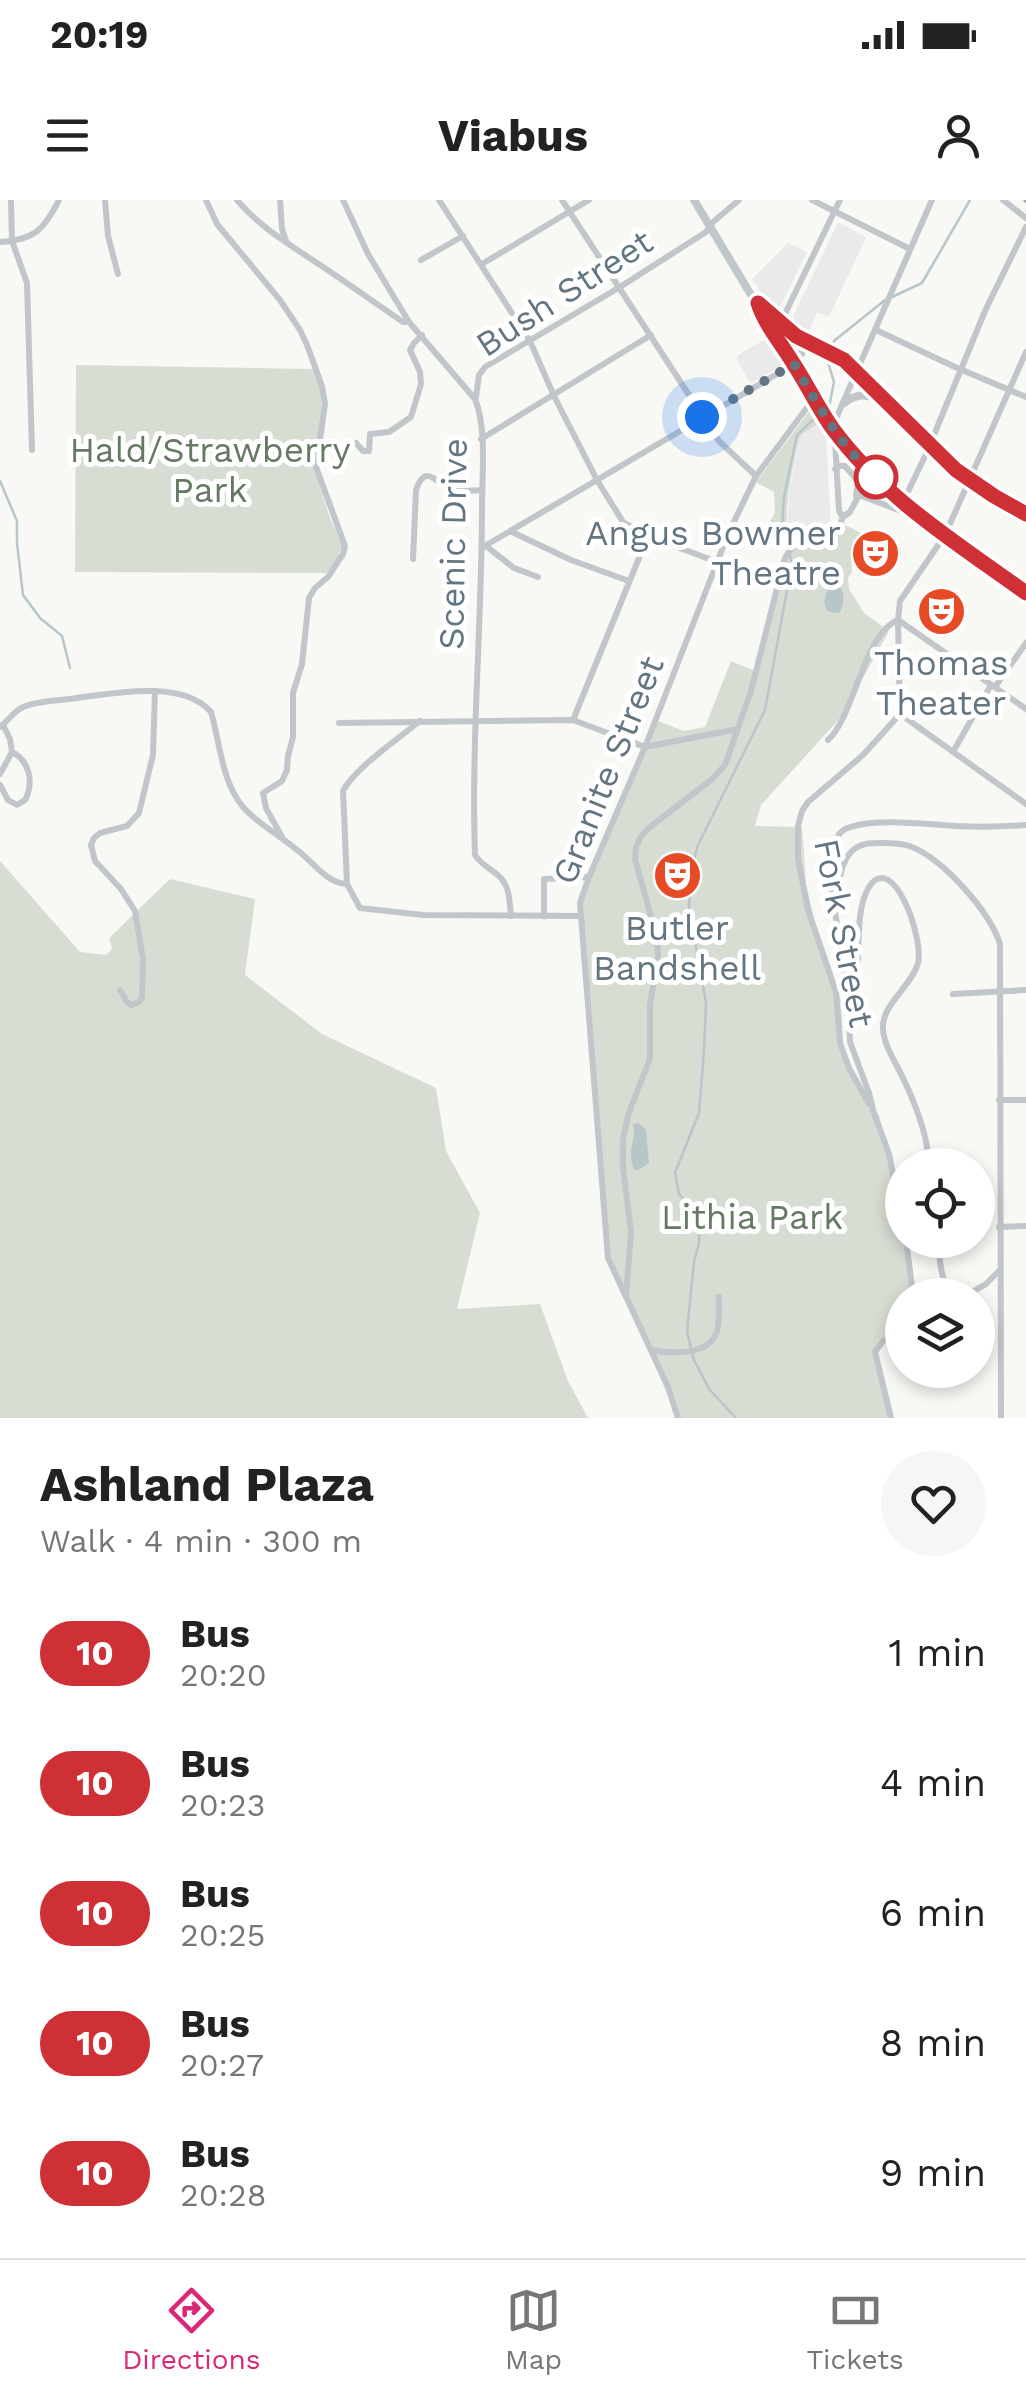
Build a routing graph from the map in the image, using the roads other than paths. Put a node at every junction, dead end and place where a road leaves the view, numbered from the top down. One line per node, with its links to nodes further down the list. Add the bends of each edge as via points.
1 (11, 200): 24 (street)
2 (59, 200): 24 (street, via 36,233)
3 (105, 200): 30 (street)
4 (206, 200): 97 (street, via 307,345 325,404 316,466 345,546 311,593 287,770 263,794)
5 (237, 200): 26 (street)
6 (280, 200): 26 (street)
7 (343, 200): 33 (street, Scenic Drive)
8 (439, 200): 22 (street)
9 (562, 200): 18 (street)
10 (589, 200): 18 (street)
11 (694, 200): 20 (main road)
12 (739, 200): 20 (street, Bush Street)
13 (812, 200): 17 (street)
14 (840, 200): 17 (street)
15 (932, 200): 27 (street)
16 (1003, 200): 19 (street)
17 (835, 211): 27 (street); 34 (street)
18 (570, 212): 29 (street); 31 (street)
19 (1026, 218)
20 (710, 226): 31 (street, Bush Street); 32 (main road)
21 (1026, 227): 25 (street)
22 (463, 236): 28 (street); 29 (street)
23 (0, 242): 24 (street)
24 (12, 242): 56 (street, via 27,283)
25 (1022, 242): 43 (street)
26 (289, 246): 33 (street)
27 (910, 249): 35 (street)
28 (421, 260)
29 (482, 264): 38 (street)
30 (118, 274)
31 (620, 287): 36 (street); 38 (street, Bush Street)
32 (758, 303): 34 (main road); 39 (main road)
33 (410, 322): 37 (street, Scenic Drive)
34 (781, 325): 39 (street); 40 (main road)
35 (876, 330): 43 (street); 50 (street)
36 (651, 335): 45 (street); 51 (street)
37 (422, 336): 48 (street, Scenic Drive); 54 (street, via 410,350 421,384 411,416 389,432 370,434 369,451)
38 (530, 340): 45 (street); 48 (street, Bush Street, via 484,367)
39 (782, 344): 42 (main road)
40 (820, 347): 42 (main road, via 803,350); 49 (main road)
41 (1026, 352): 44 (street)
42 (794, 364): 46 (main road); 51 (street)
43 (960, 370): 44 (street); 55 (street)
44 (1009, 390): 47 (street); 60 (street)
45 (554, 396): 53 (street); 59 (street)
46 (814, 398): 52 (main road); 58 (street, Granite Street)
47 (1026, 398)
48 (476, 399): 53 (street, Scenic Drive)
49 (887, 401): 50 (main road, via 864,394); 55 (main road)
50 (844, 403): 52 (street)
51 (702, 417): 58 (street); 59 (street)
52 (834, 430): 57 (street); 63 (main road)
53 (481, 440): 61 (street, Scenic Drive)
54 (356, 442)
55 (930, 444): 60 (main road); 63 (street)
56 (32, 450)
57 (835, 469): 62 (street, via 845,466 858,481); 66 (street)
58 (756, 476): 73 (street, Granite Street)
59 (597, 480): 68 (street); 69 (street, via 623,522)
60 (970, 480): 65 (main road); 70 (street)
61 (482, 490): 71 (street, Scenic Drive); 72 (street, via 421,480)
62 (856, 498): 64 (street); 66 (street)
63 (903, 502): 64 (street); 67 (main road)
64 (890, 507): 67 (street)
65 (1026, 514)
66 (843, 517): 88 (street, via 835,536 803,541 786,555)
67 (920, 518): 70 (main road)
68 (510, 531): 71 (street); 75 (street)
69 (648, 536): 73 (street); 75 (street)
70 (945, 536): 76 (main road); 77 (street, via 900,601)
71 (484, 547): 74 (street); 83 (street, Scenic Drive)
72 (413, 559)
73 (717, 562): 90 (street, Granite Street)
74 (538, 577)
75 (629, 581): 84 (street)
76 (1026, 593)
77 (898, 620): 79 (street); 82 (street); 89 (street, via 885,628)
78 (1026, 643): 79 (street)
79 (993, 686): 81 (street); 92 (street)
80 (155, 691): 87 (street, via 34,704); 97 (street, via 210,709 228,780 250,815); 104 (street, via 154,755 139,813 127,826 97,835 92,845 95,861 131,904 142,943 142,998 131,1004)
81 (1026, 709)
82 (900, 714): 92 (street); 111 (street, Fork Street, via 808,802 798,836 808,910 836,992 842,1051)
83 (474, 720): 84 (street); 85 (street); 101 (street, Scenic Drive, via 475,855 505,882)
84 (573, 720): 90 (street)
85 (420, 721): 86 (street); 99 (street, via 345,786)
86 (339, 722)
87 (1, 726): 91 (street)
88 (739, 729): 90 (street); 119 (street, via 722,770 650,827 636,847 658,957 650,1060 623,1139 631,1232)
89 (828, 740)
90 (644, 747): 98 (street, Granite Street)
91 (12, 752): 93 (street); 94 (street, via 25,762 28,795 12,804)
92 (953, 752): 95 (street)
93 (0, 774)
94 (0, 786)
95 (1026, 804)
96 (1026, 825): 100 (street, via 852,826 834,850)
97 (282, 837): 99 (street, via 334,882)
98 (589, 877): 102 (street, via 544,879); 103 (street, Granite Street)
99 (347, 884): 101 (street, via 365,909)
100 (834, 910): 106 (street, via 846,860 857,847 915,848 957,881 994,928); 108 (street)
101 (511, 916): 102 (street)
102 (544, 916): 103 (street)
103 (580, 916): 119 (street, Granite Street, via 606,1244)
104 (120, 990)
105 (1026, 990): 106 (street)
106 (999, 992): 107 (street); 109 (street)
107 (954, 994)
108 (848, 1025): 111 (street); 113 (street, via 864,899 874,881 886,879 909,909 919,953 912,976 887,1010 883,1032)
109 (999, 1100): 110 (street); 115 (street)
110 (1026, 1100)
111 (872, 1110): 112 (street)
112 (887, 1148)
113 (928, 1148)
114 (1026, 1226): 115 (street)
115 (999, 1227): 116 (street)
116 (1000, 1270): 117 (street); 124 (street)
117 (992, 1278)
118 (719, 1297): 121 (street, via 716,1336 709,1343 691,1351)
119 (626, 1298): 121 (street, Granite Street)
120 (885, 1340): 123 (street, via 875,1352)
121 (650, 1350): 122 (street, Granite Street)
122 (677, 1418)
123 (891, 1418)
124 (1001, 1418)

